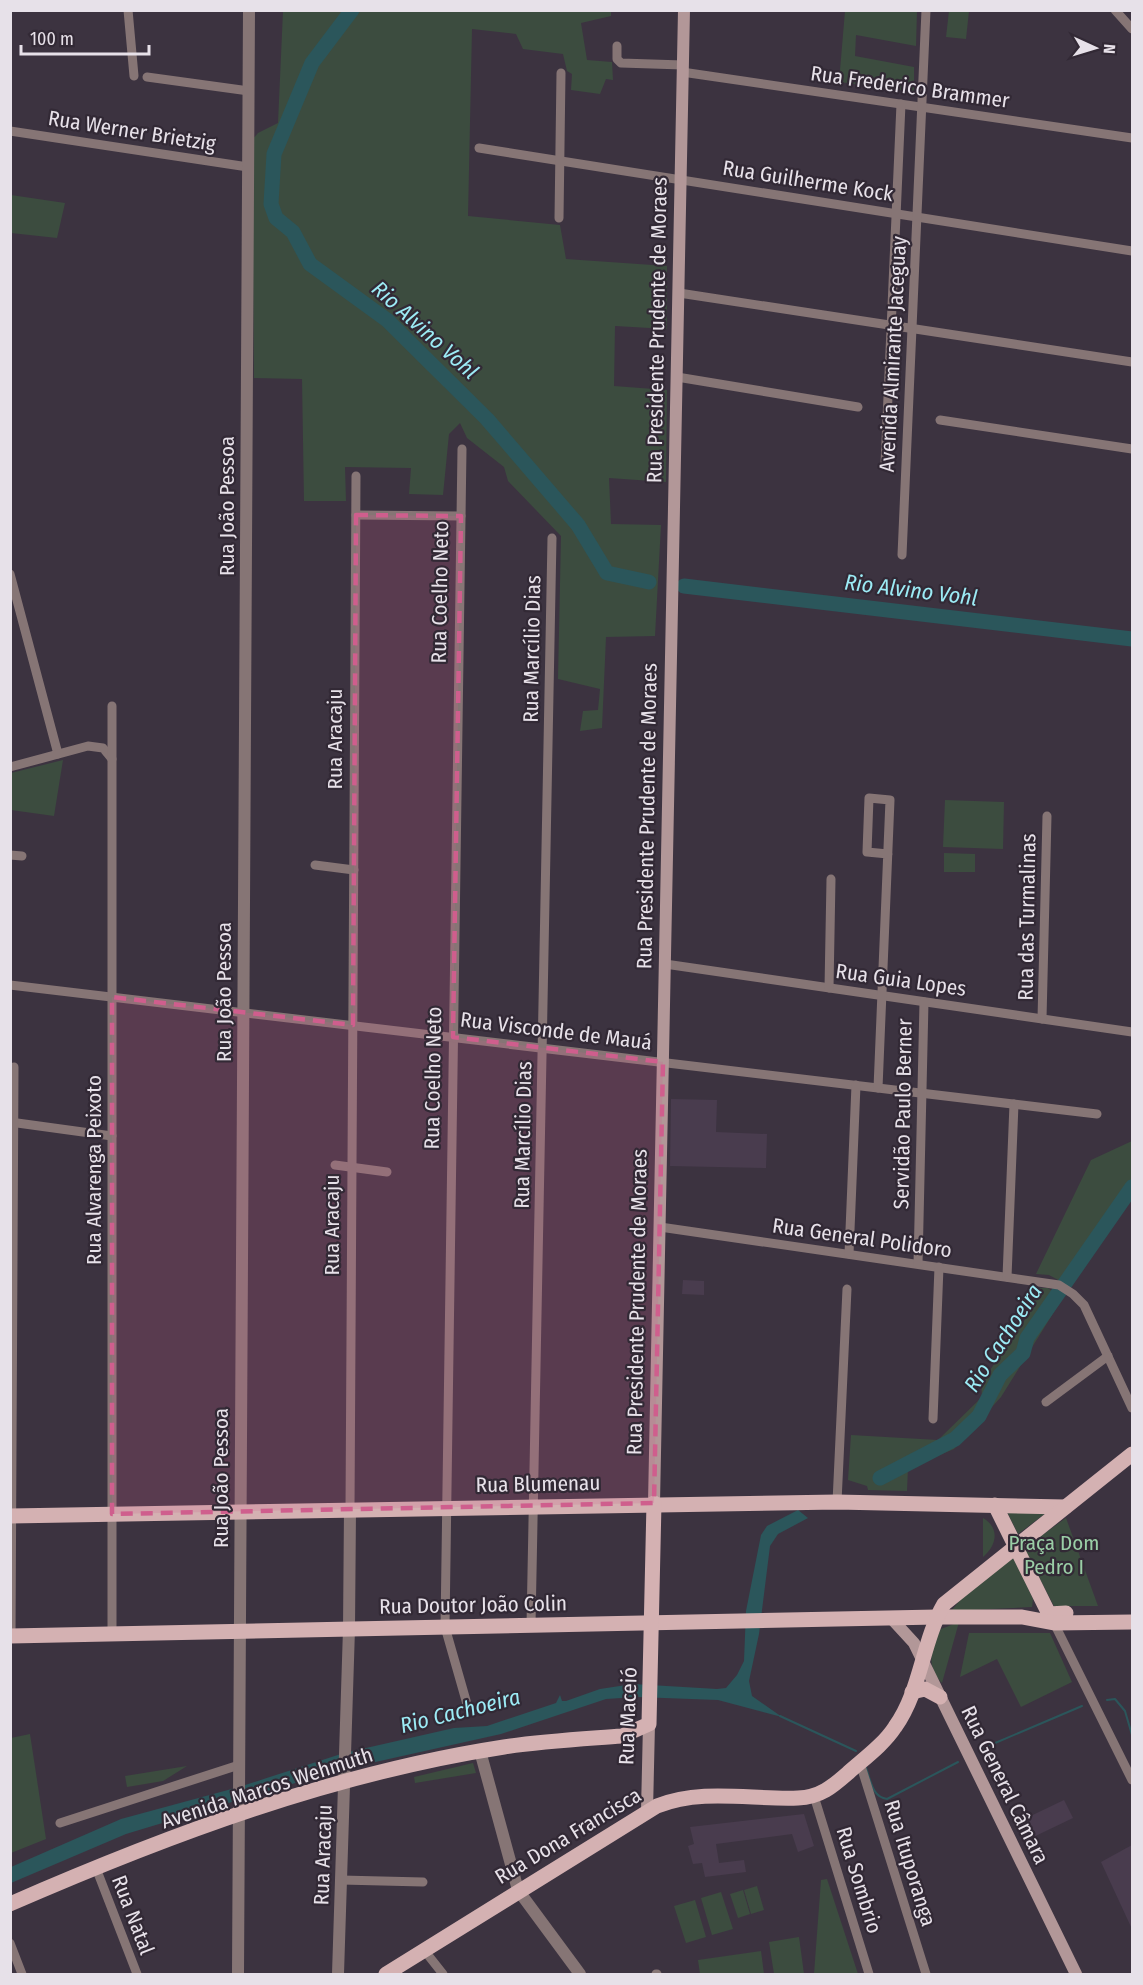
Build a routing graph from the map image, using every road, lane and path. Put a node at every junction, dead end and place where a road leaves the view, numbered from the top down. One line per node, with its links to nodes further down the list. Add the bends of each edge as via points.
1 (128, 10): 10 (street)
2 (249, 10): 12 (street, Rua João Pessoa)
3 (684, 10): 8 (main road, Rua Presidente Prudente de Moraes)
4 (926, 10): 14 (street, Avenida Almirante Jaceguay)
5 (1115, 10): 6 (street)
6 (1132, 29)
7 (617, 46): 8 (street, Rua Frederico Brammer, via 621,63)
8 (683, 69): 13 (street, Rua Frederico Brammer); 20 (main road, Rua Presidente Prudente de Moraes)
9 (561, 73): 18 (street)
10 (135, 76)
11 (147, 77): 12 (street)
12 (249, 91): 19 (street, Rua João Pessoa)
13 (901, 104): 14 (street, Rua Frederico Brammer); 21 (street, Avenida Almirante Jaceguay)
14 (922, 107): 16 (street, Rua Frederico Brammer); 22 (street, Avenida Almirante Jaceguay)
15 (10, 131): 19 (street, Rua Werner Brietzig)
16 (1132, 138)
17 (478, 148): 18 (street, Rua Guilherme Kock)
18 (560, 160): 20 (street, Rua Guilherme Kock); 23 (street)
19 (248, 167): 58 (street, Rua João Pessoa)
20 (681, 180): 21 (street, Rua Guilherme Kock); 25 (main road, Rua Presidente Prudente de Moraes)
21 (896, 213): 22 (street, Rua Guilherme Kock); 26 (street, Avenida Almirante Jaceguay)
22 (917, 217): 24 (street, Rua Guilherme Kock); 27 (street, Avenida Almirante Jaceguay)
23 (559, 218)
24 (1132, 251)
25 (679, 293): 26 (street); 29 (main road, Rua Presidente Prudente de Moraes)
26 (891, 326): 27 (street); 34 (street, Avenida Almirante Jaceguay)
27 (912, 329): 28 (street); 39 (street, Avenida Almirante Jaceguay)
28 (1132, 362)
29 (677, 377): 30 (street); 52 (main road, Rua Presidente Prudente de Moraes)
30 (858, 407)
31 (940, 420): 32 (street)
32 (1132, 448)
33 (462, 449): 37 (street, Rua Coelho Neto)
34 (885, 464)
35 (356, 476): 36 (street, Rua Aracaju)
36 (356, 515): 37 (street); 50 (street, Rua Aracaju)
37 (460, 516): 62 (street, Rua Coelho Neto)
38 (552, 538): 63 (street, Rua Marcílio Dias)
39 (902, 555)
40 (10, 574): 42 (street)
41 (112, 706): 43 (street, Rua Alvarenga Peixoto)
42 (58, 754): 43 (street, via 96,746); 44 (street)
43 (112, 759): 56 (street, Rua Alvarenga Peixoto)
44 (10, 767)
45 (1047, 816): 59 (street, Rua das Turmalinas)
46 (888, 854): 46 (street, via 891,800 869,798 867,852); 55 (street)
47 (10, 855): 48 (street)
48 (22, 856)
49 (315, 865): 50 (street)
50 (354, 870): 60 (street, Rua Aracaju)
51 (831, 879): 54 (street)
52 (665, 964): 54 (street, Rua Guia Lopes); 64 (main road, Rua Presidente Prudente de Moraes)
53 (10, 985): 56 (street, Rua Visconde de Mauá)
54 (830, 988): 55 (street, Rua Guia Lopes)
55 (882, 995): 57 (street, Rua Guia Lopes); 67 (street)
56 (112, 997): 58 (street, Rua Visconde de Mauá); 72 (street, Rua Alvarenga Peixoto)
57 (924, 1002): 59 (street, Rua Guia Lopes); 68 (street, Servidão Paulo Berner)
58 (243, 1012): 60 (street, Rua Visconde de Mauá); 94 (street, Rua João Pessoa)
59 (1042, 1019): 61 (street, Rua Guia Lopes)
60 (353, 1025): 62 (street, Rua Visconde de Mauá); 74 (street, Rua Aracaju)
61 (1132, 1032)
62 (453, 1037): 63 (street, Rua Visconde de Mauá); 91 (street, Rua Coelho Neto)
63 (543, 1048): 64 (street, Rua Visconde de Mauá); 90 (street, Rua Marcílio Dias)
64 (663, 1062): 66 (street, Rua Visconde de Mauá); 76 (main road, Rua Presidente Prudente de Moraes)
65 (14, 1067): 71 (street)
66 (856, 1085): 67 (street, Rua Visconde de Mauá); 77 (street)
67 (878, 1088): 68 (street, Rua Visconde de Mauá)
68 (922, 1093): 69 (street, Rua Visconde de Mauá); 78 (street, Servidão Paulo Berner)
69 (1014, 1104): 70 (street, Rua Visconde de Mauá); 80 (street)
70 (1096, 1114)
71 (12, 1123): 72 (street); 96 (street)
72 (112, 1136): 95 (street, Rua Alvarenga Peixoto)
73 (335, 1165): 74 (street)
74 (352, 1167): 75 (street); 93 (street, Rua Aracaju)
75 (387, 1172)
76 (660, 1227): 77 (street, Rua General Polidoro); 88 (main road, Rua Presidente Prudente de Moraes)
77 (849, 1254): 78 (street, Rua General Polidoro)
78 (918, 1264): 79 (street, Rua General Polidoro)
79 (939, 1267): 80 (street, Rua General Polidoro); 85 (street)
80 (1007, 1277): 82 (street, Rua General Polidoro, via 1062,1287 1084,1305)
81 (847, 1289): 87 (street)
82 (1108, 1356): 83 (street); 84 (street)
83 (1046, 1401)
84 (1132, 1408)
85 (933, 1419)
86 (1132, 1454): 92 (main road)
87 (837, 1502): 88 (main road, Rua Blumenau); 89 (main road, Rua Blumenau)
88 (654, 1503): 90 (main road, Rua Blumenau); 103 (main road, Rua Presidente Prudente de Moraes)
89 (995, 1505): 92 (main road, Rua Blumenau); 97 (main road)
90 (534, 1506): 91 (main road, Rua Blumenau); 104 (street, Rua Marcílio Dias)
91 (447, 1507): 93 (main road, Rua Blumenau); 105 (street, Rua Coelho Neto)
92 (1065, 1507): 97 (main road)
93 (350, 1509): 94 (main road, Rua Blumenau); 106 (street, Rua Aracaju)
94 (240, 1511): 95 (main road, Rua Blumenau); 107 (street, Rua João Pessoa)
95 (112, 1514): 96 (main road, Rua Blumenau); 108 (street, Rua Alvarenga Peixoto)
96 (11, 1515): 109 (street)
97 (1016, 1546): 99 (main road); 100 (main road, via 955,1593)
98 (1132, 1612): 99 (main road)
99 (1050, 1614): 100 (main road, Rua Doutor João Colin); 102 (main road); 119 (street)
100 (937, 1617): 101 (main road, Rua Doutor João Colin); 110 (main road)
101 (891, 1618): 103 (main road, Rua Doutor João Colin); 110 (main road, Rua General Câmara, via 909,1636)
102 (1132, 1622)
103 (652, 1623): 104 (main road, Rua Doutor João Colin); 114 (main road, Rua Maceió)
104 (531, 1625): 105 (main road, Rua Doutor João Colin)
105 (445, 1627): 106 (main road, Rua Doutor João Colin); 113 (street, Rua Coelho Neto)
106 (349, 1629): 107 (main road, Rua Doutor João Colin); 118 (street, Rua Aracaju)
107 (240, 1631): 108 (main road, Rua Doutor João Colin); 117 (street, Rua João Pessoa)
108 (112, 1634): 109 (main road, Rua Doutor João Colin)
109 (11, 1636)
110 (922, 1660): 111 (main road); 112 (main road, Rua General Câmara)
111 (912, 1692): 112 (main road, via 925,1689); 116 (main road, via 896,1727)
112 (940, 1697): 140 (main road, Rua General Câmara)
113 (467, 1704)
114 (649, 1724): 115 (main road, Avenida Marcos Wehmuth, via 622,1736); 122 (main road, Rua Maceió)
115 (480, 1751): 118 (main road, Avenida Marcos Wehmuth); 127 (street)
116 (860, 1763): 120 (main road, via 828,1790); 139 (street, Rua Ituporanga)
117 (239, 1766): 121 (street, Rua João Pessoa); 123 (street)
118 (345, 1775): 121 (main road, Avenida Marcos Wehmuth); 125 (street, Rua Aracaju)
119 (1132, 1780)
120 (814, 1796): 122 (main road, Rua Dona Francisca, via 689,1797); 138 (street, Rua Sombrio)
121 (239, 1809): 124 (main road, Avenida Marcos Wehmuth); 133 (street, Rua João Pessoa)
122 (647, 1811): 127 (main road, Rua Dona Francisca)
123 (60, 1823)
124 (96, 1868): 128 (main road, Avenida Marcos Wehmuth); 132 (street, Rua Natal)
125 (341, 1880): 126 (street); 134 (street, Rua Aracaju)
126 (423, 1882)
127 (518, 1890): 130 (main road, Rua Dona Francisca); 137 (street)
128 (10, 1904)
129 (10, 1943): 131 (street)
130 (424, 1950): 135 (main road, Rua Dona Francisca); 136 (street)
131 (22, 1974)
132 (137, 1974)
133 (238, 1974)
134 (338, 1974)
135 (386, 1974)
136 (442, 1974)
137 (579, 1974)
138 (869, 1974)
139 (926, 1974)
140 (1076, 1974)

